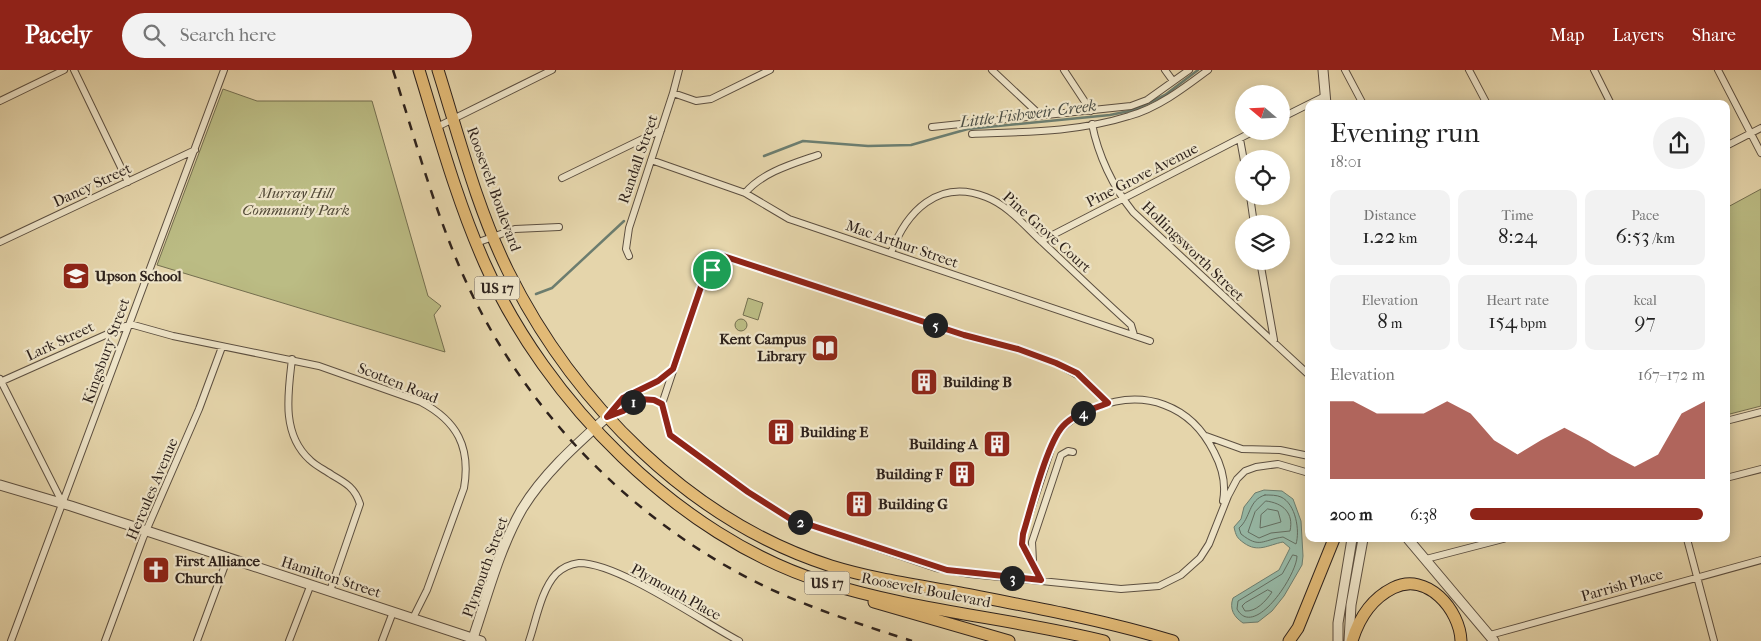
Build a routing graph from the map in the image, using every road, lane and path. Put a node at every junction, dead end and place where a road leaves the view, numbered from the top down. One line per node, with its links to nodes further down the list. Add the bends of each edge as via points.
1 (64, 70): 25 (street)
2 (74, 70): 45 (street)
3 (224, 70): 40 (street, Kingsbury Street)
4 (419, 70): 32 (highway, Roosevelt Boulevard / US 17)
5 (438, 70): 30 (highway, Roosevelt Boulevard / US 17)
6 (552, 70): 30 (street)
7 (678, 70): 20 (street, Randall Street)
8 (770, 70): 20 (street, via 711,99 696,100)
9 (992, 70): 29 (street)
10 (1064, 70): 27 (street)
11 (1165, 70): 19 (street)
12 (1189, 70): 19 (street)
13 (1208, 70): 31 (street, via 1156,105 1129,116)
14 (1323, 70): 21 (street)
15 (1345, 70): 22 (street)
16 (1470, 70): 23 (street)
17 (1594, 70): 24 (street)
18 (1718, 70): 36 (street)
19 (1174, 82): 27 (street, via 1147,100 1130,106)
20 (674, 93): 35 (street, Randall Street)
21 (1326, 100)
22 (1361, 100)
23 (1485, 100)
24 (1610, 100)
25 (0, 101)
26 (1305, 106): 28 (street)
27 (1091, 111): 29 (street)
28 (1290, 114)
29 (1040, 115): 33 (street)
30 (453, 120): 32 (street); 49 (highway, Roosevelt Boulevard / US 17)
31 (1092, 124): 37 (street, via 1044,131); 47 (street, Hollingsworth Street, via 1095,140)
32 (437, 127): 52 (highway, Roosevelt Boulevard / US 17)
33 (932, 127)
34 (1761, 128): 36 (street)
35 (661, 130): 43 (street, Randall Street); 44 (street)
36 (1751, 133): 39 (street); 41 (street)
37 (972, 134)
38 (1236, 140): 47 (street, Pine Grove Avenue)
39 (1730, 144)
40 (195, 150): 45 (street, Dancy Street); 56 (street, Kingsbury Street)
41 (1761, 153)
42 (818, 155): 46 (street, via 765,176)
43 (651, 160): 46 (street, Mac Arthur Street); 54 (street, Randall Street, via 629,228 626,249)
44 (562, 178)
45 (128, 182): 51 (street, Dancy Street)
46 (745, 193): 53 (street, Mac Arthur Street, via 789,219)
47 (1123, 199): 50 (street, Pine Grove Avenue); 58 (street, Hollingsworth Street, via 1249,321)
48 (559, 227): 49 (street, via 515,229)
49 (493, 237): 52 (street); 68 (highway, Roosevelt Boulevard / US 17, via 548,340)
50 (1041, 241): 53 (street, Pine Grove Court, via 997,202 985,196 959,192 938,197 919,208 902,228); 57 (street, Pine Grove Court, via 1131,325)
51 (0, 242)
52 (476, 243): 70 (highway, Roosevelt Boulevard / US 17, via 520,332)
53 (892, 254): 57 (street, Mac Arthur Street)
54 (629, 256)
55 (1262, 270): 58 (street)
56 (130, 324): 60 (street, Scotten Road); 64 (street, Lark Street); 80 (street, Kingsbury Street)
57 (1134, 335): 59 (street, Mac Arthur Street)
58 (1274, 340): 63 (street, Hollingsworth Street)
59 (1150, 341)
60 (222, 346): 61 (street, Scotten Road); 82 (street, Hercules Avenue, via 186,441)
61 (292, 359): 97 (street, via 288,409 292,434 310,461 352,487 360,504); 99 (street, Scotten Road, via 421,402 446,419 459,436 466,461 464,488 427,590)
62 (673, 369): 65 (street, via 704,278 712,270 717,254 1056,363 1077,373); 66 (street); 68 (street, via 658,381 623,398)
63 (1305, 371)
64 (0, 381): 80 (street)
65 (1108, 403): 71 (street, via 1141,400 1161,403 1184,415); 92 (street, via 1074,417 1055,437 1023,534 1022,544)
66 (662, 404): 68 (street, via 640,399); 94 (street, via 670,435 789,518 947,570)
67 (1761, 412): 69 (street)
68 (607, 417): 70 (street, Plymouth Street); 111 (highway, Roosevelt Boulevard / US 17, via 669,475 709,504 767,539 805,556 873,577 1050,610)
69 (1730, 420)
70 (594, 429): 95 (highway, Roosevelt Boulevard / US 17, via 642,476 705,523 756,553); 101 (street, Plymouth Street, via 541,482 523,508 504,550)
71 (1206, 436): 74 (street, via 1242,449); 81 (street, via 1218,458 1223,480)
72 (1074, 452): 92 (street, via 1061,455 1032,542)
73 (1305, 452): 74 (street)
74 (1299, 453): 75 (street)
75 (1305, 455)
76 (1761, 469): 78 (street)
77 (1305, 472): 81 (street, via 1278,464 1256,466 1245,471 1237,479)
78 (1730, 477)
79 (0, 485): 80 (street, Hamilton Street)
80 (62, 504): 82 (street, Hamilton Street); 102 (street, Kingsbury Street)
81 (1220, 515): 94 (street, via 1200,558 1181,575 1159,586 1121,589)
82 (147, 530): 89 (street, Hamilton Street); 103 (street, Hercules Avenue)
83 (1333, 542): 112 (highway, via 1298,628)
84 (1352, 542): 113 (street)
85 (1363, 542): 114 (street, via 1351,605)
86 (1411, 542): 90 (street)
87 (1491, 542): 90 (street)
88 (1688, 542): 93 (street)
89 (228, 557): 96 (street, Hamilton Street); 104 (street)
90 (1426, 559): 100 (street)
91 (1761, 560): 93 (street, Parrish Place)
92 (1035, 568): 94 (street)
93 (1696, 578): 100 (street, Parrish Place); 116 (street)
94 (1041, 580)
95 (823, 582): 109 (highway, via 894,608); 110 (highway, Roosevelt Boulevard / US 17, via 884,598)
96 (311, 584): 97 (street, Hamilton Street); 105 (street)
97 (330, 591): 98 (street, Hamilton Street)
98 (393, 612): 99 (street, Hamilton Street); 106 (street)
99 (413, 618): 101 (street, Hamilton Street)
100 (1492, 638)
101 (476, 640)
102 (11, 641)
103 (104, 641)
104 (196, 641)
105 (289, 641)
106 (382, 641)
107 (529, 641): 108 (street, Plymouth Place, via 551,580 563,568 581,563 621,575 649,588)
108 (739, 641)
109 (1009, 641)
110 (1104, 641)
111 (1174, 641)
112 (1289, 641)
113 (1338, 641)
114 (1350, 641): 115 (highway, via 1366,609 1379,596 1395,586 1414,585 1432,591 1446,601 1454,612)
115 (1462, 641)
116 (1714, 641)

